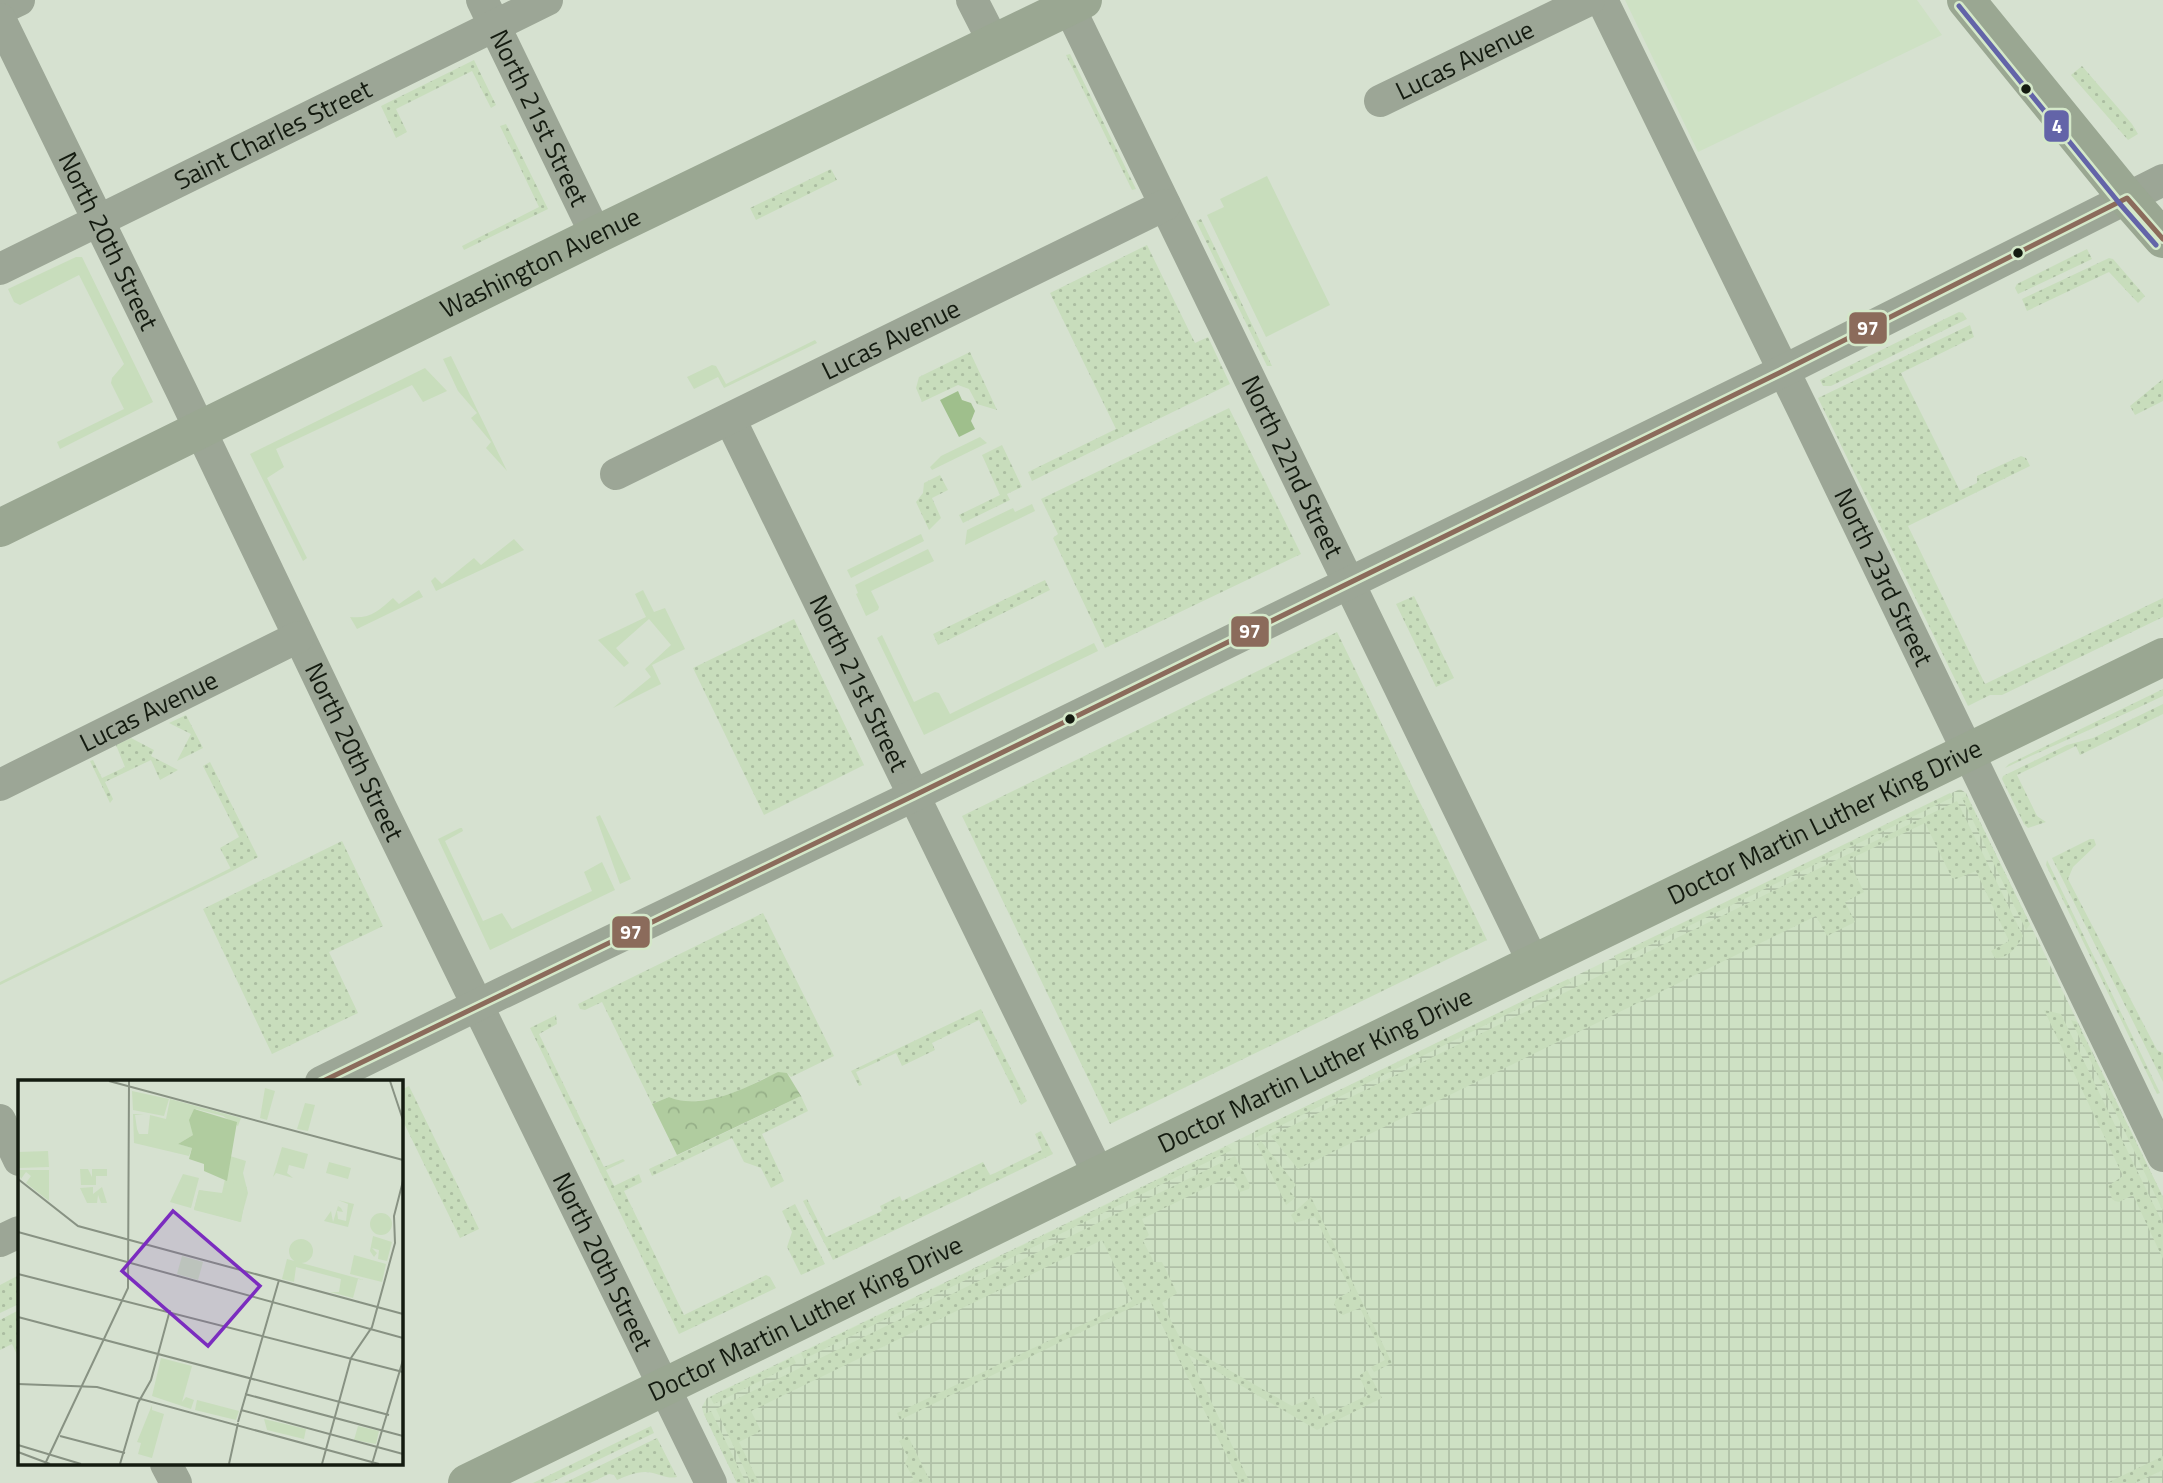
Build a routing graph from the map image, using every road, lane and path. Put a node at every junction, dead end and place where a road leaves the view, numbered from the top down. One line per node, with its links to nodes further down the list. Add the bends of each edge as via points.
1 (19, 0): 8 (street)
2 (547, 0): 9 (street, Saint Charles Street)
3 (972, 0): 11 (street)
4 (1589, 0): 12 (street, Lucas Avenue)
5 (1602, 0): 20 (street, North 23rd Street)
6 (1966, 0): 14 (main road)
7 (1076, 4): 11 (main road, Washington Avenue); 15 (street, North 22nd Street)
8 (0, 9)
9 (489, 13): 16 (street, Saint Charles Street); 17 (street, North 21st Street)
10 (0, 19): 16 (street, North 20th Street)
11 (994, 43): 17 (main road, Washington Avenue)
12 (1380, 101)
13 (2163, 180): 14 (street)
14 (2127, 198): 18 (main road); 20 (street)
15 (1165, 205): 21 (street, Lucas Avenue); 25 (street, North 22nd Street)
16 (99, 220): 19 (street, Saint Charles Street); 22 (street, North 20th Street)
17 (596, 235): 22 (main road, Washington Avenue)
18 (2163, 239)
19 (0, 269)
20 (1783, 371): 25 (street); 28 (street, North 23rd Street)
21 (730, 419): 23 (street, Lucas Avenue); 30 (street, North 21st Street)
22 (200, 430): 24 (main road, Washington Avenue); 26 (street, North 20th Street)
23 (616, 474)
24 (0, 528)
25 (1348, 583): 30 (street); 31 (street, North 22nd Street)
26 (298, 637): 29 (street, Lucas Avenue); 32 (street, North 20th Street)
27 (2163, 657): 28 (main road, Doctor Martin Luther King Drive)
28 (1968, 752): 31 (main road, Doctor Martin Luther King Drive); 35 (street, North 23rd Street)
29 (0, 785)
30 (913, 796): 32 (street); 37 (street, North 21st Street)
31 (1534, 964): 37 (main road, Doctor Martin Luther King Drive)
32 (477, 1005): 33 (street); 40 (street, North 20th Street)
33 (325, 1080)
34 (0, 1120): 36 (street)
35 (2162, 1150)
36 (18, 1158)
37 (1099, 1175): 40 (main road, Doctor Martin Luther King Drive)
38 (18, 1232): 39 (street)
39 (0, 1241)
40 (664, 1387): 43 (main road, Doctor Martin Luther King Drive); 44 (street, North 20th Street)
41 (167, 1466): 42 (street)
42 (176, 1483)
43 (467, 1483)
44 (711, 1483)

